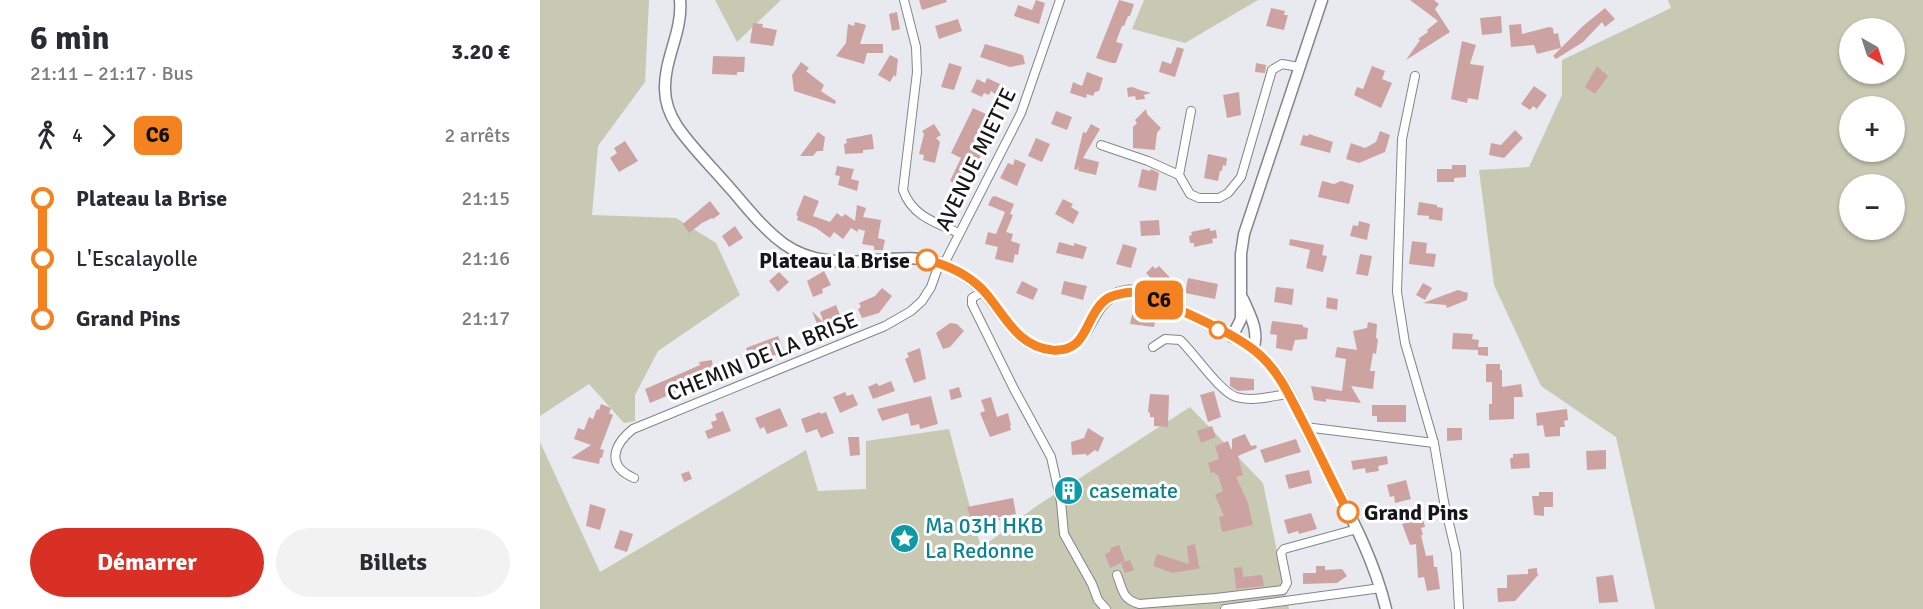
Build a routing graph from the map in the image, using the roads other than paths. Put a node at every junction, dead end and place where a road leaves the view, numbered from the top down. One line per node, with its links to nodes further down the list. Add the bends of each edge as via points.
1 (680, 0): 11 (street, via 666,76 668,106 678,127 768,230 795,250 827,260 915,259)
2 (904, 0): 10 (street, via 913,27 917,65 903,190 921,216)
3 (1060, 0): 10 (street, AVENUE MIETTE, via 1021,113)
4 (1322, 0): 5 (street)
5 (1299, 67): 9 (street, via 1282,64 1272,70 1241,177 1228,193 1220,198 1199,198 1190,194); 13 (street, via 1244,234)
6 (1415, 76): 19 (street, via 1402,139 1397,292 1405,344)
7 (1191, 111): 9 (street)
8 (1101, 145): 9 (street)
9 (1179, 175)
10 (959, 233): 11 (street, AVENUE MIETTE)
11 (942, 264): 12 (street, via 967,276); 20 (street, CHEMIN DE LA BRISE, via 922,301 893,322 633,429 620,439 616,451 617,464 624,474)
12 (984, 291): 14 (street, via 1009,326 1035,345 1052,350 1078,342 1105,300 1130,291 1163,302); 24 (street, via 972,298 972,304 1051,457 1064,534)
13 (1241, 293): 14 (street, via 1241,320); 16 (street, via 1256,330)
14 (1232, 337): 16 (street)
15 (1153, 347): 17 (street, via 1166,339 1180,340 1235,397 1253,399)
16 (1253, 349): 17 (street)
17 (1288, 394): 18 (street)
18 (1305, 427): 19 (street); 21 (street)
19 (1434, 443): 29 (street, via 1456,554)
20 (634, 478)
21 (1357, 529): 22 (street, via 1284,549 1281,553 1287,584 1283,590 1139,604 1124,595); 23 (street)
22 (1117, 575)
23 (1380, 588): 27 (street); 28 (street)
24 (1098, 600): 25 (street); 26 (street)
25 (1094, 609)
26 (1106, 609)
27 (1226, 609)
28 (1386, 609)
29 (1459, 609)

